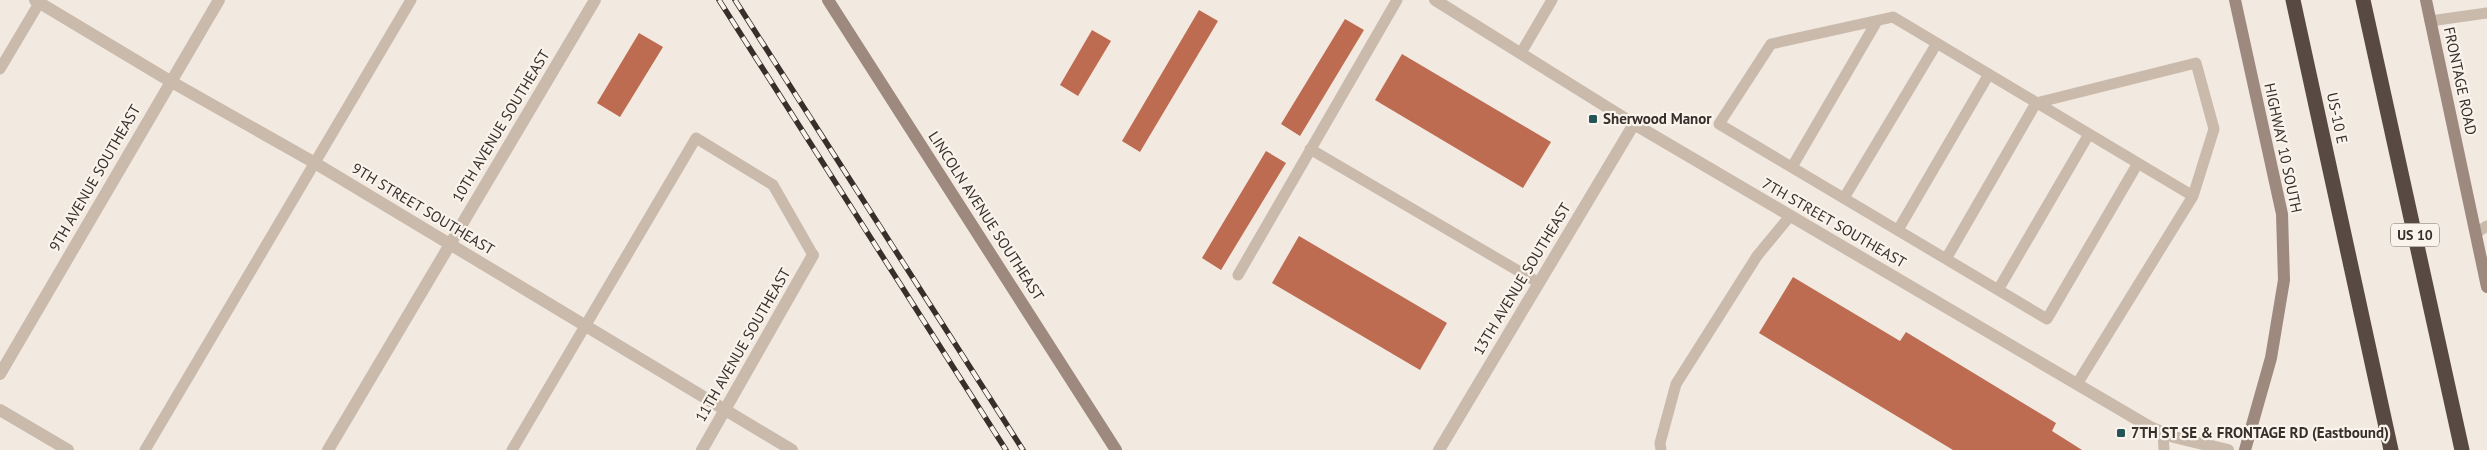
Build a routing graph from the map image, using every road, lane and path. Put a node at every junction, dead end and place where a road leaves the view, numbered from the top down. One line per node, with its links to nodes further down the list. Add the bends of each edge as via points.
1 (219, 0): 20 (street, 9TH AVENUE SOUTHEAST)
2 (411, 0): 25 (lane)
3 (595, 0): 34 (street, 10TH AVENUE SOUTHEAST)
4 (828, 0): 53 (street, LINCOLN AVENUE SOUTHEAST)
5 (1397, 0): 24 (lane)
6 (1434, 0): 17 (street, 7TH STREET SOUTHEAST)
7 (1552, 0): 17 (lane)
8 (2235, 0): 58 (street, HIGHWAY 10 SOUTH, via 2282,214 2284,280 2271,358)
9 (2293, 0): 59 (highway, US-10 E)
10 (2363, 0): 60 (highway, US 10)
11 (2426, 0): 15 (street, FRONTAGE ROAD)
12 (39, 1): 18 (lane); 20 (street, 9TH STREET SOUTHEAST)
13 (2487, 13): 15 (lane)
14 (1878, 21): 16 (lane, via 1893,18); 27 (lane); 27 (lane, via 1771,44 1719,124)
15 (2430, 21): 33 (street, FRONTAGE ROAD)
16 (1937, 43): 19 (lane); 29 (lane)
17 (1521, 53): 22 (street, 7TH STREET SOUTHEAST)
18 (0, 69)
19 (1989, 74): 21 (lane); 32 (lane)
20 (170, 81): 25 (street, 9TH STREET SOUTHEAST); 42 (street, 9TH AVENUE SOUTHEAST)
21 (2036, 103): 23 (lane); 28 (lane, via 2196,63 2214,129); 36 (lane)
22 (1634, 124): 30 (street, 7TH STREET SOUTHEAST); 38 (street, 13TH AVENUE SOUTHEAST)
23 (2089, 134): 26 (lane); 40 (lane)
24 (1310, 149): 37 (lane); 38 (lane)
25 (315, 163): 34 (street, 9TH STREET SOUTHEAST); 48 (lane)
26 (2138, 163): 28 (lane); 40 (lane, via 2047,320)
27 (1792, 167): 29 (lane)
28 (2193, 196): 43 (lane)
29 (1844, 198): 32 (lane)
30 (1790, 216): 43 (street, 7TH STREET SOUTHEAST); 55 (lane, via 1758,256 1676,384 1660,443)
31 (2487, 226): 33 (lane)
32 (1898, 230): 36 (lane)
33 (2476, 233): 39 (street, FRONTAGE ROAD)
34 (450, 245): 41 (street, 9TH STREET SOUTHEAST); 49 (street, 10TH AVENUE SOUTHEAST)
35 (813, 255): 41 (lane, via 773,185 696,138); 45 (street, 11TH AVENUE SOUTHEAST)
36 (1946, 259): 40 (lane)
37 (1238, 275)
38 (1539, 283): 54 (street, 13TH AVENUE SOUTHEAST)
39 (2487, 287)
40 (1998, 290)
41 (584, 325): 45 (street, 9TH STREET SOUTHEAST); 50 (lane)
42 (0, 374)
43 (2077, 384): 46 (street, 7TH STREET SOUTHEAST)
44 (0, 410): 47 (street)
45 (726, 410): 51 (street, 11TH AVENUE SOUTHEAST); 52 (street, 9TH STREET SOUTHEAST)
46 (2163, 432): 56 (lane); 57 (street, 7TH STREET SOUTHEAST)
47 (68, 450)
48 (145, 450)
49 (328, 450)
50 (512, 450)
51 (702, 450)
52 (792, 450)
53 (1116, 450)
54 (1439, 450)
55 (1661, 450)
56 (2164, 450)
57 (2228, 450)
58 (2245, 450)
59 (2391, 450)
60 (2462, 450)

